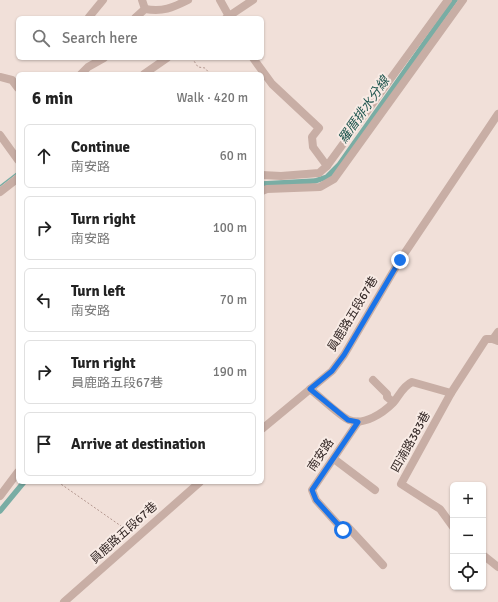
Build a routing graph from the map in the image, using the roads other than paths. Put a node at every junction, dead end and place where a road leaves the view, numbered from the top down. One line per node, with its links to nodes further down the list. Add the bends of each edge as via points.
1 (103, 0): 9 (street)
2 (142, 0): 8 (street)
3 (188, 0): 8 (street, via 172,8 156,11)
4 (220, 0): 11 (street)
5 (253, 0): 12 (street)
6 (448, 0): 16 (street)
7 (463, 0): 22 (street)
8 (145, 9): 10 (street)
9 (90, 16)
10 (136, 16)
11 (228, 16)
12 (229, 16)
13 (100, 60): 17 (street)
14 (164, 60): 18 (street)
15 (254, 60): 19 (street)
16 (398, 70): 22 (street); 27 (street)
17 (83, 72)
18 (147, 72)
19 (263, 72)
20 (264, 73): 27 (street, via 272,84 319,128 312,137 313,147)
21 (0, 77): 23 (street, via 12,80)
22 (409, 77): 30 (street, via 334,179 320,187)
23 (16, 85)
24 (498, 114): 34 (street, 員鹿路五段67巷, via 400,260 344,355 332,371)
25 (0, 135): 26 (street)
26 (16, 157)
27 (327, 166): 28 (street, via 319,172)
28 (264, 175)
29 (16, 180): 31 (street)
30 (264, 190)
31 (0, 192)
32 (496, 337): 35 (street, via 486,339)
33 (373, 380): 36 (street)
34 (310, 389): 37 (street, via 348,420); 38 (street, 員鹿路五段67巷)
35 (451, 393): 36 (street, via 412,382); 44 (street, 四湳路383巷, via 401,484 440,509)
36 (393, 402): 37 (street, via 378,416)
37 (358, 422): 39 (street, 南安路)
38 (264, 427)
39 (334, 459): 42 (street); 46 (street, 南安路, via 312,490 316,500 343,530 347,526)
40 (16, 475): 43 (street)
41 (198, 484): 48 (street, 員鹿路五段67巷)
42 (375, 490)
43 (0, 496)
44 (450, 523)
45 (486, 557): 47 (street)
46 (384, 565)
47 (498, 567)
48 (64, 602)

